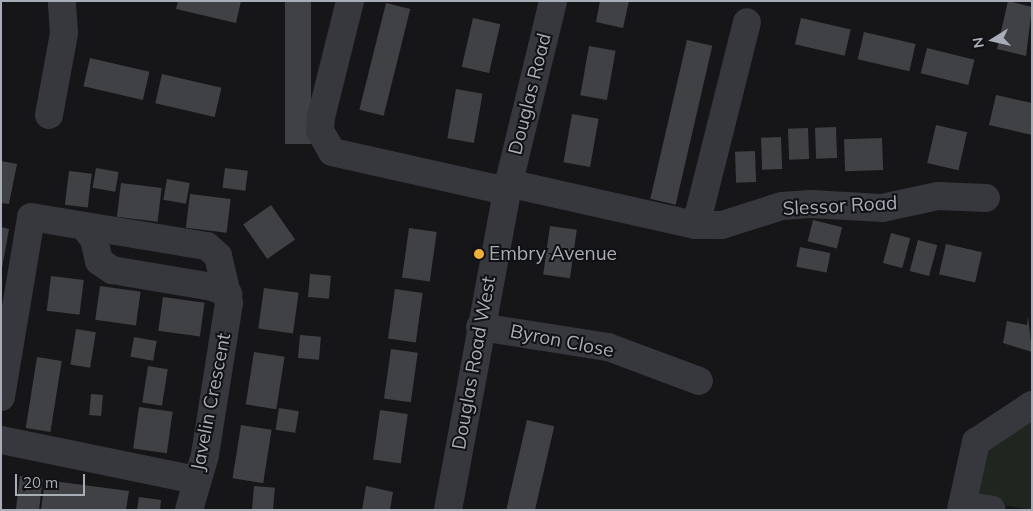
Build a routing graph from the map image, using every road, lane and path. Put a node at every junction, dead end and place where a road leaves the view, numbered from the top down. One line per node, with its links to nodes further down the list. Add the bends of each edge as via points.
1 (62, 1): 5 (street, via 64,33)
2 (350, 1): 6 (street, via 320,117 324,143 332,152 352,158 493,188)
3 (553, 1): 6 (street, Douglas Road)
4 (747, 22): 8 (street)
5 (49, 115)
6 (508, 186): 8 (street, Slessor Road); 11 (street, Douglas Road West)
7 (986, 198): 8 (street, Slessor Road, via 938,196 882,208 810,204 782,206 722,225)
8 (696, 225)
9 (85, 228): 10 (street, via 94,239 99,261 112,270 213,287); 10 (street, Javelin Crescent, via 207,246 218,256); 13 (street, Javelin Crescent, via 32,217)
10 (228, 294): 16 (street, Javelin Crescent, via 204,455)
11 (480, 327): 12 (street, Byron Close, via 608,347); 19 (street, Douglas Road West)
12 (699, 381)
13 (1, 397)
14 (1032, 405): 17 (street, via 976,442)
15 (1, 440): 16 (street)
16 (196, 480): 18 (street, Javelin Crescent)
17 (961, 507): 20 (street)
18 (189, 510)
19 (448, 510)
20 (992, 510)

